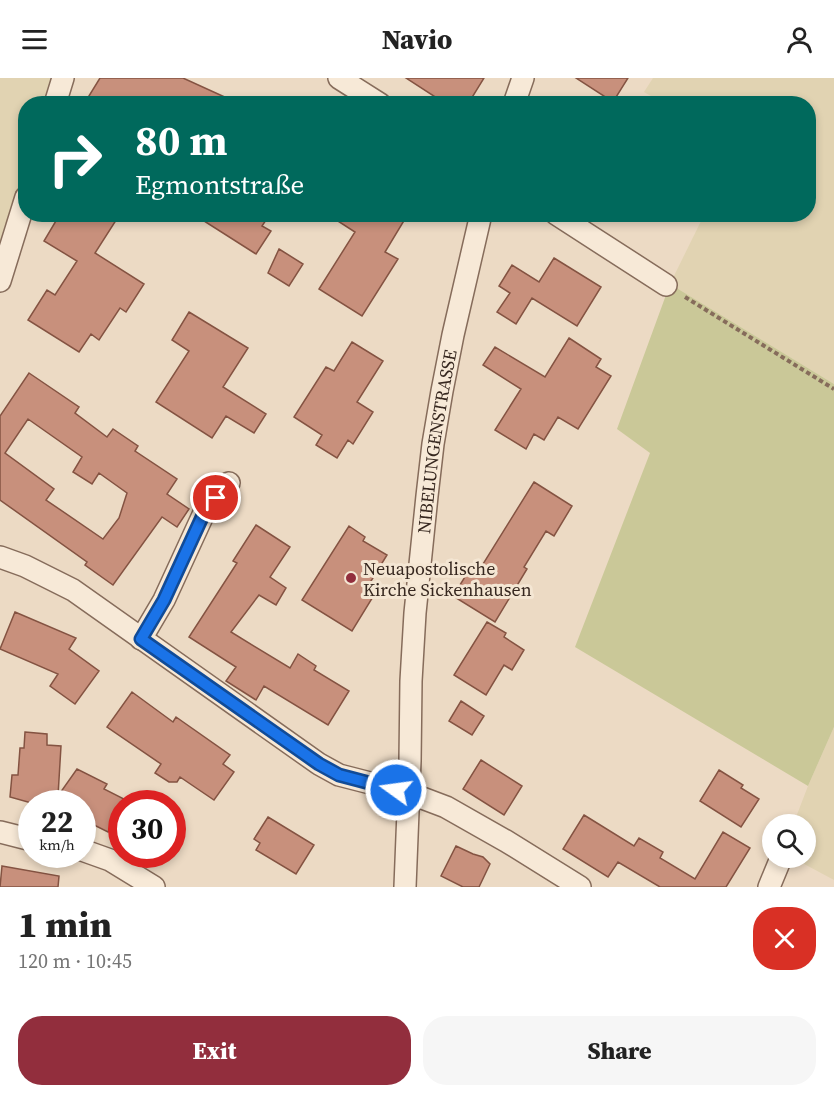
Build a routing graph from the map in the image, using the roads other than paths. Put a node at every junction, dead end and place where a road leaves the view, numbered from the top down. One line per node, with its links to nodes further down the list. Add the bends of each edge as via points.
1 (63, 78): 4 (street)
2 (339, 78): 5 (street)
3 (523, 78): 6 (street)
4 (57, 96)
5 (367, 96)
6 (517, 96)
7 (18, 222): 10 (street)
8 (479, 222): 15 (street, NIBELUNGENSTRASSE, via 453,335 432,454 415,613)
9 (568, 222): 11 (street)
10 (0, 281)
11 (666, 285)
12 (229, 483): 14 (street, via 204,513 164,600)
13 (0, 557): 14 (street, via 73,590)
14 (141, 639): 15 (street, via 319,764 339,775)
15 (409, 793): 21 (street, NIBELUNGENSTRASSE); 22 (street, via 469,819)
16 (0, 832): 17 (street)
17 (18, 836)
18 (96, 855): 20 (street)
19 (777, 868): 23 (street)
20 (154, 887)
21 (405, 887)
22 (580, 887)
23 (769, 887)

